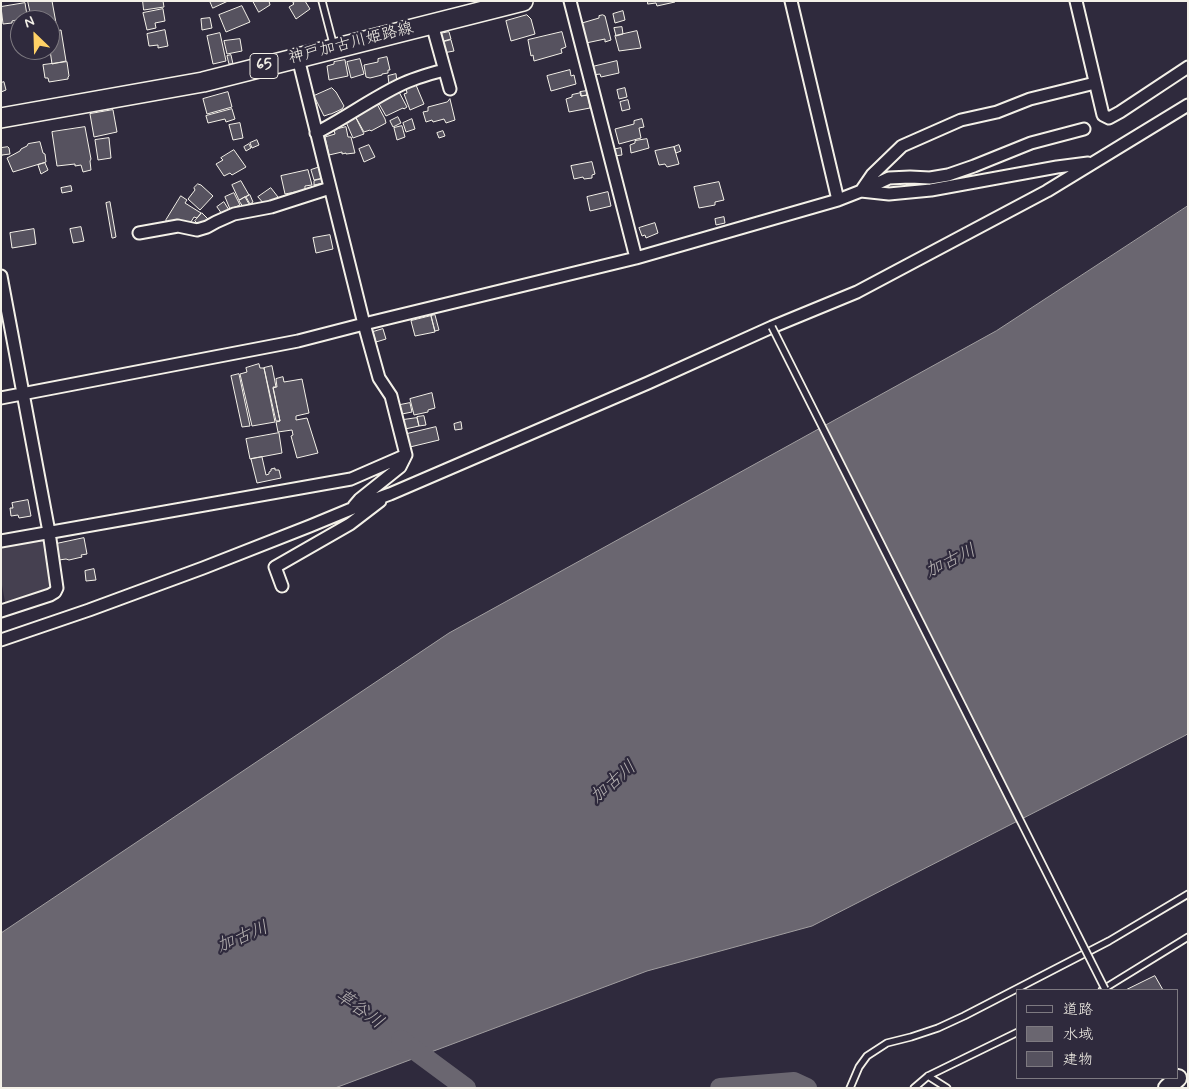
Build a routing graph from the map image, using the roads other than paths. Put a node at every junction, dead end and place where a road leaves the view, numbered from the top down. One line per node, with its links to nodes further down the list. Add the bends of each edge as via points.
1 (322, 1): 7 (lane)
2 (523, 1): 6 (main road, 神戸加古川姫路線 / 65)
3 (570, 1): 22 (street)
4 (790, 1): 20 (street)
5 (1076, 1): 11 (street)
6 (432, 24): 7 (main road, 神戸加古川姫路線 / 65); 10 (street)
7 (334, 49): 8 (main road, 神戸加古川姫路線 / 65)
8 (298, 58): 14 (main road, 神戸加古川姫路線 / 65, via 203,82); 16 (street)
9 (1188, 67): 11 (street, via 1109,118 1103,115)
10 (444, 70): 12 (street); 16 (street, via 401,85)
11 (1095, 83): 19 (street, via 960,120 910,142 872,175)
12 (450, 89)
13 (1188, 105): 17 (street)
14 (1, 118)
15 (1084, 129): 19 (street, via 1030,143 948,175 888,178)
16 (316, 132): 18 (street)
17 (1095, 162): 19 (street, via 931,190 889,194); 25 (street, via 857,292)
18 (330, 188): 21 (street, via 271,207 234,214 197,230 178,226); 24 (street)
19 (862, 191): 20 (street)
20 (838, 200): 22 (street)
21 (140, 233)
22 (636, 258): 24 (street)
23 (1, 276): 26 (street)
24 (364, 324): 26 (street, via 298,341); 28 (street, via 379,378 390,396)
25 (772, 327): 29 (street, via 648,384); 40 (lane, bridge)
26 (24, 394): 27 (street); 31 (street)
27 (1, 398)
28 (406, 455): 30 (street, via 400,467); 31 (street, via 351,479)
29 (390, 494): 30 (street); 33 (street, via 350,524 275,567)
30 (351, 509): 35 (street, via 203,568)
31 (49, 532): 32 (street); 34 (street, via 55,592)
32 (1, 541)
33 (282, 586)
34 (1, 611)
35 (1, 640)
36 (1188, 894): 38 (lane, via 1109,941)
37 (1188, 937): 40 (lane)
38 (1016, 989)
39 (1016, 989): 46 (lane, via 938,1028 886,1043 867,1056)
40 (1104, 989)
41 (1016, 1033): 43 (lane)
42 (1188, 1068): 44 (main road)
43 (928, 1076): 47 (lane); 48 (lane)
44 (1179, 1077)
45 (1177, 1079): 49 (main road)
46 (850, 1088)
47 (914, 1088)
48 (947, 1088)
49 (1167, 1088)

